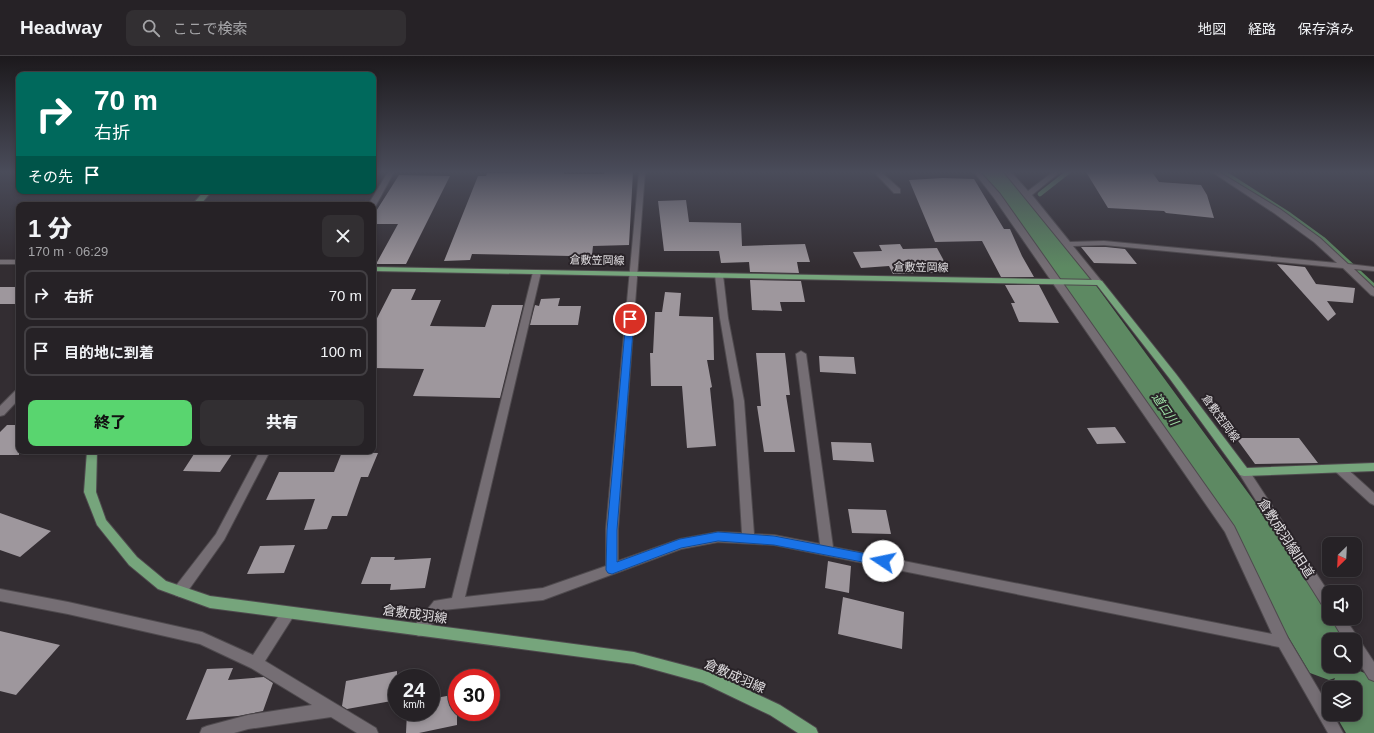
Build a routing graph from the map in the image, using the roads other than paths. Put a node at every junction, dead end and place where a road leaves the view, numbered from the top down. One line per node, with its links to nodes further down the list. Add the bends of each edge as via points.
1 (639, 204): 12 (street)
2 (1003, 204): 14 (street)
3 (1035, 204): 5 (street)
4 (1265, 204): 8 (street)
5 (1068, 244): 8 (street, via 1104,243); 15 (street)
6 (0, 262): 7 (street)
7 (16, 262)
8 (1350, 266): 10 (street); 16 (street)
9 (376, 269): 11 (main road, 倉敷笠岡線)
10 (1374, 269)
11 (537, 272): 12 (main road, 倉敷笠岡線); 32 (street)
12 (633, 274): 13 (main road, 倉敷笠岡線); 28 (street, via 612,530)
13 (719, 275): 14 (main road, 倉敷笠岡線); 26 (street, via 739,401)
14 (1061, 283): 15 (main road, 倉敷笠岡線); 35 (street, via 1230,529)
15 (1095, 283): 24 (main road, 倉敷笠岡線, via 1154,352)
16 (1374, 293)
17 (801, 354): 27 (street)
18 (16, 396): 19 (street)
19 (0, 412)
20 (92, 454): 29 (main road, 倉敷成羽線, via 90,492 101,522 133,561 162,585)
21 (263, 454): 29 (street, via 220,537)
22 (1374, 467): 23 (main road)
23 (1340, 469): 24 (main road); 25 (street)
24 (1244, 472): 30 (street, 倉敷成羽線旧道)
25 (1374, 500)
26 (748, 538): 27 (street); 28 (street, via 718,537 680,544)
27 (827, 550): 35 (street)
28 (612, 570): 32 (street, via 543,594)
29 (180, 591): 33 (main road, 倉敷成羽線, via 210,602)
30 (1322, 593)
31 (0, 595): 37 (street, via 202,638)
32 (457, 603): 34 (street, via 439,605)
33 (288, 613): 34 (main road, 倉敷成羽線); 37 (street)
34 (419, 630): 42 (main road, 倉敷成羽線, via 634,658 684,671 705,677 775,710)
35 (1283, 642): 43 (street)
36 (1362, 655): 38 (street)
37 (256, 662): 39 (street)
38 (1374, 674)
39 (333, 709): 40 (street, via 248,722); 41 (street)
40 (207, 733)
41 (371, 733)
42 (811, 733)
43 (1336, 733)

